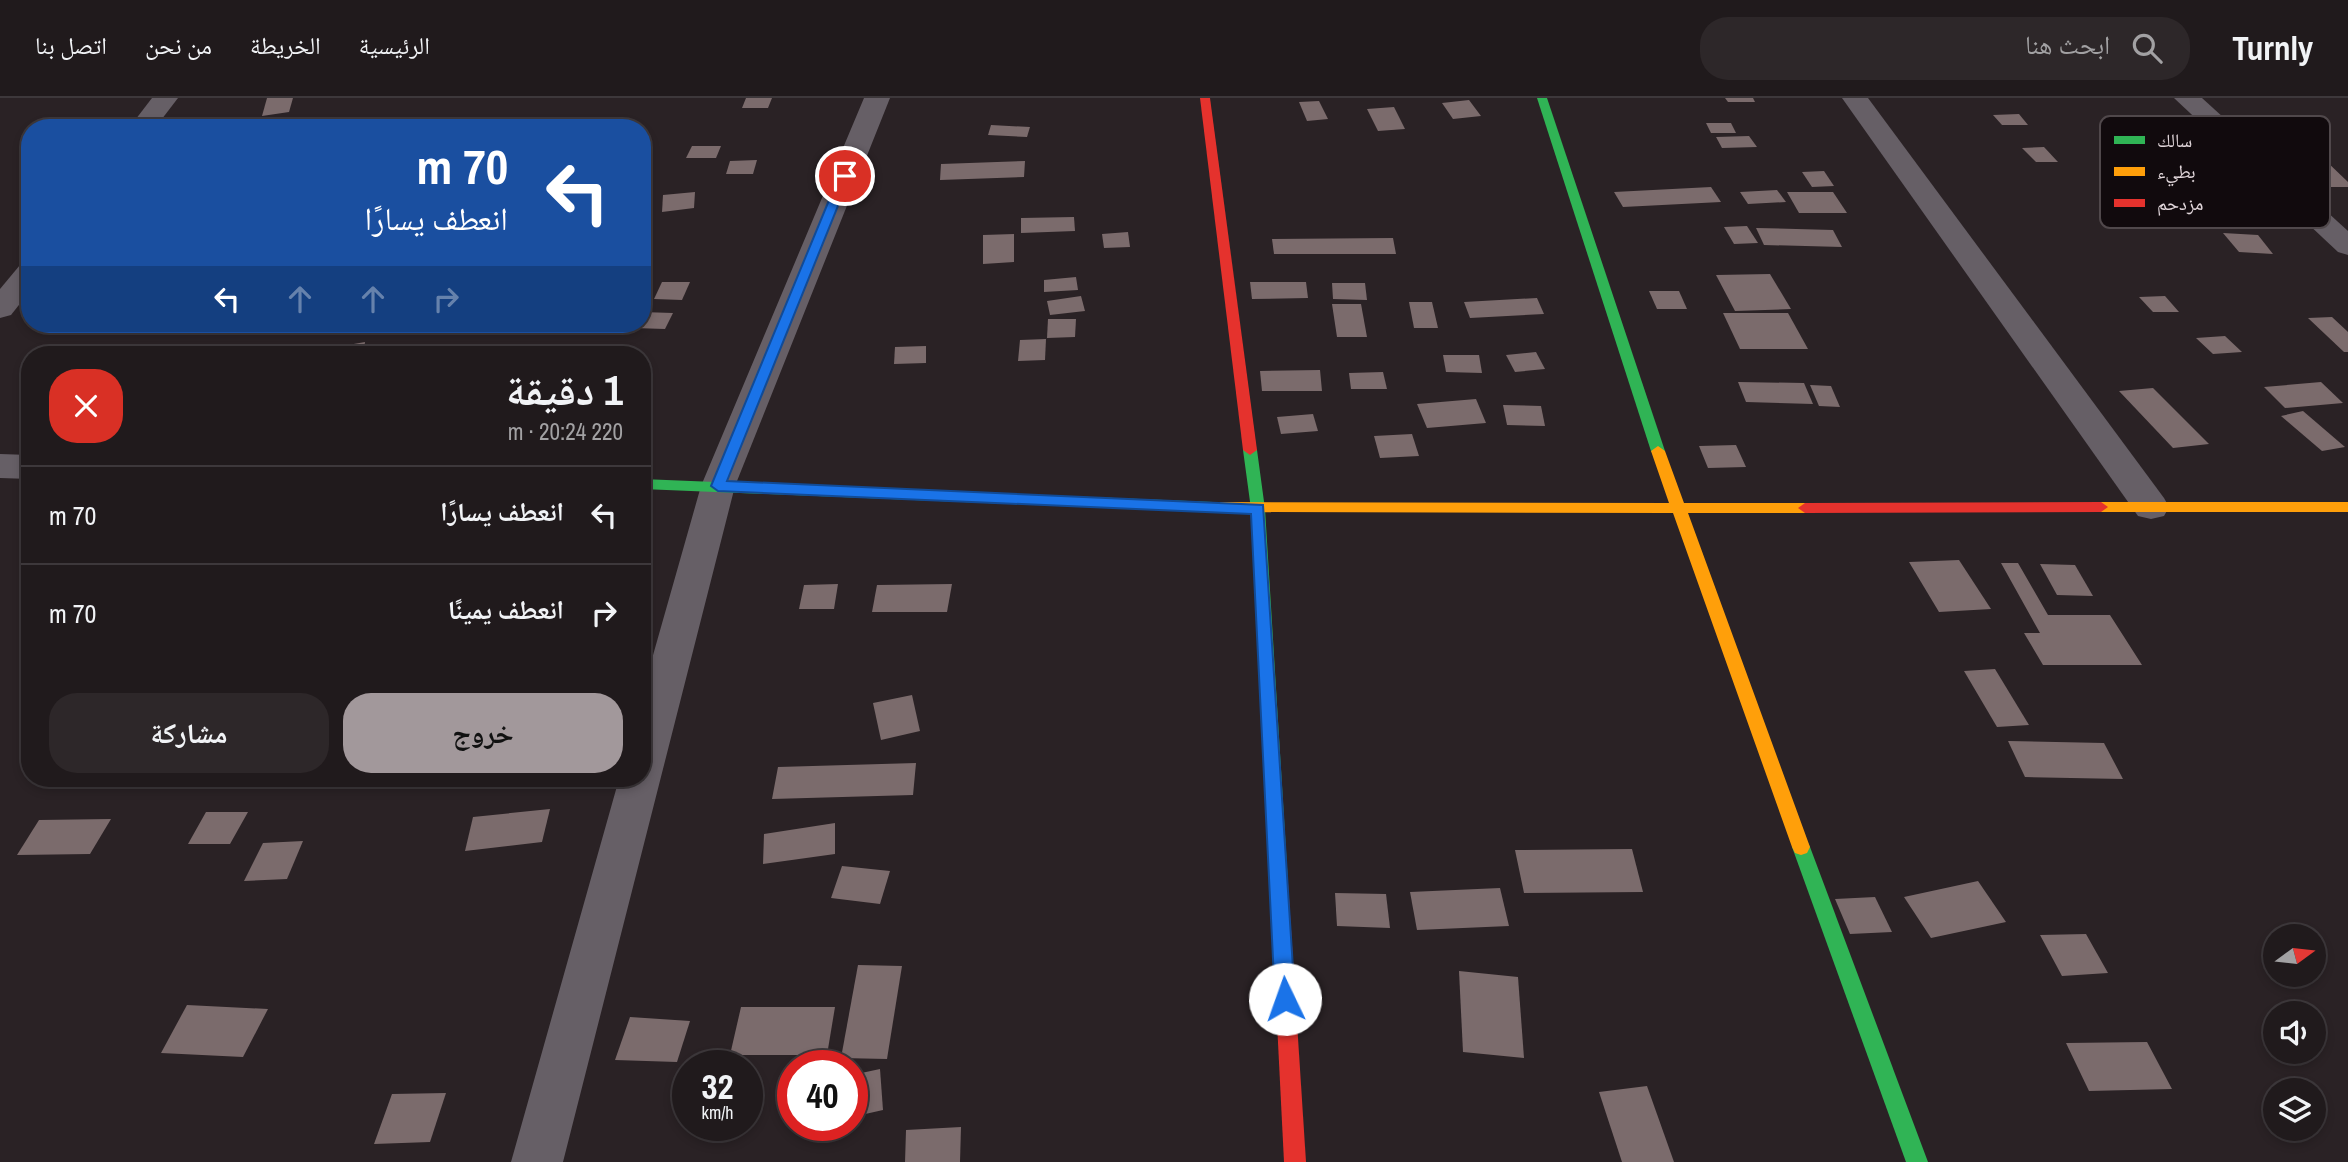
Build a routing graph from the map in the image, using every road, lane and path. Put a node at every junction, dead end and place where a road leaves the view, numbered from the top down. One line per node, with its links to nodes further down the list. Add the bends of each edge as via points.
1 (165, 98): 8 (street)
2 (877, 98): 16 (street)
3 (1205, 98): 20 (street)
4 (1542, 98): 19 (street)
5 (1855, 98): 17 (street)
6 (2187, 98): 7 (street)
7 (2207, 116)
8 (149, 119)
9 (2328, 228): 10 (street)
10 (2348, 246)
11 (21, 282): 12 (street)
12 (0, 309)
13 (0, 466): 14 (street)
14 (21, 467)
15 (651, 484): 16 (street)
16 (718, 486): 20 (street); 21 (street)
17 (2151, 507): 18 (street); 19 (street)
18 (2348, 507)
19 (1677, 508): 20 (street); 25 (street)
20 (1258, 509): 24 (street)
21 (651, 736)
22 (638, 787): 23 (street)
23 (537, 1162)
24 (1295, 1162)
25 (1917, 1162)

